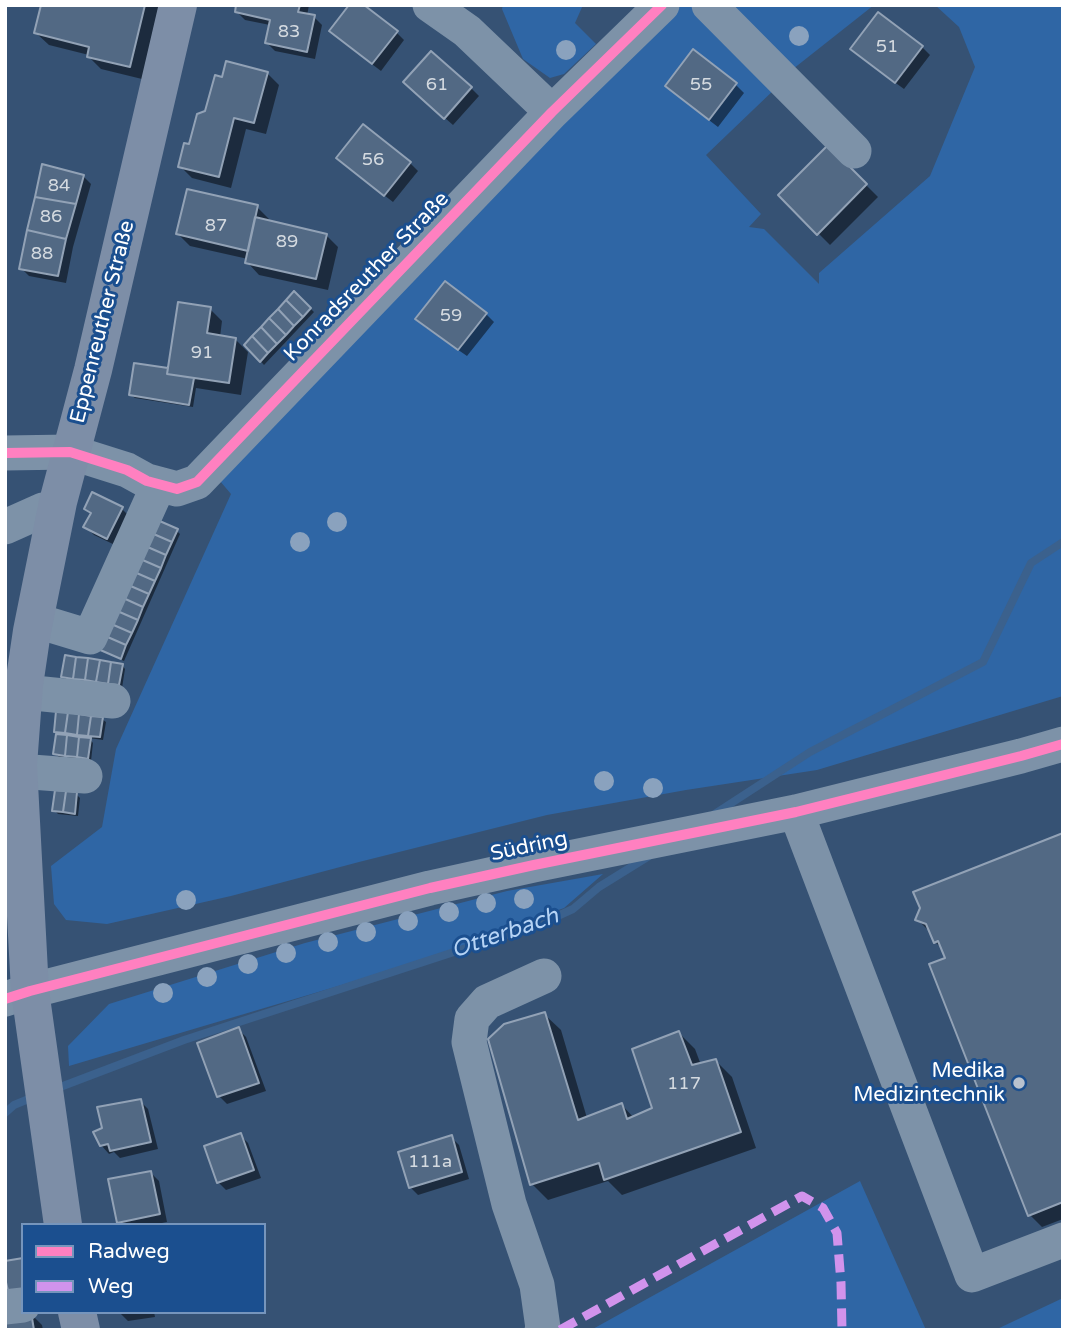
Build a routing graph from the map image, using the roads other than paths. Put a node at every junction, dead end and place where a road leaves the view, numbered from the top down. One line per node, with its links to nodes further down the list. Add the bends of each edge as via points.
1 (178, 5): 8 (main road, Eppenreuther Straße)
2 (430, 5): 5 (street)
3 (662, 5): 6 (street, Konradsreuther Straße)
4 (709, 5): 7 (street)
5 (474, 18): 6 (street)
6 (552, 113): 10 (street, Konradsreuther Straße, via 197,482 177,489)
7 (854, 151)
8 (70, 452): 9 (street, Konradsreuther Straße); 10 (street, Konradsreuther Straße); 11 (main road, Eppenreuther Straße)
9 (5, 453)
10 (159, 484): 13 (street, via 90,637)
11 (56, 509): 12 (street); 13 (main road, Eppenreuther Straße)
12 (5, 527)
13 (34, 620): 14 (main road, Eppenreuther Straße)
14 (24, 692): 15 (street); 17 (main road, Eppenreuther Straße)
15 (113, 701)
16 (1063, 744): 19 (street, Südring)
17 (18, 771): 18 (street); 21 (main road, Eppenreuther Straße)
18 (85, 776)
19 (796, 812): 21 (street, Südring, via 430,888); 23 (street, via 972,1275)
20 (544, 976): 24 (street, via 487,1002 472,1019 470,1042 509,1205 537,1285)
21 (18, 995): 22 (main road, Eppenreuther Straße, via 39,1063)
22 (63, 1223)
23 (1063, 1240)
24 (542, 1330)

